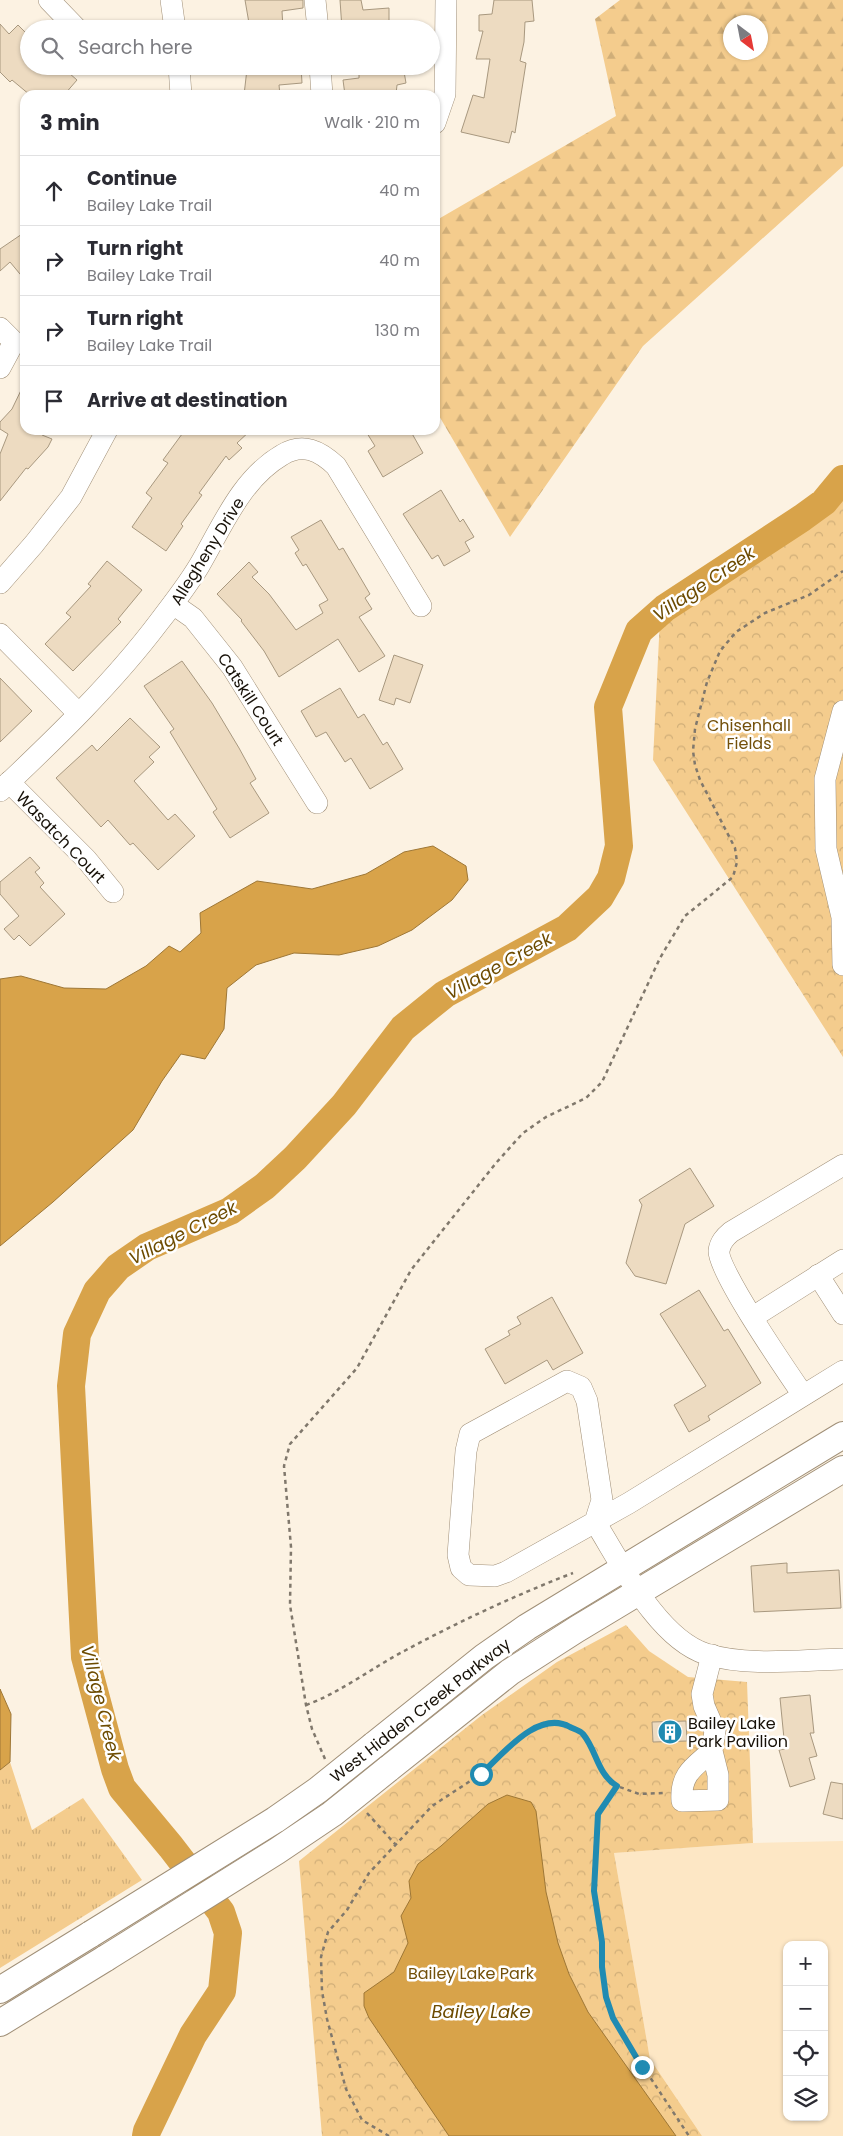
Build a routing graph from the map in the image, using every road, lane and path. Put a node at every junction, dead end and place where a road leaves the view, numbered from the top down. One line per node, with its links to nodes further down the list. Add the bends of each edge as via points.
1 (49, 0): 5 (street)
2 (171, 0): 6 (street)
3 (315, 0): 7 (street)
4 (446, 0): 12 (street, via 445,94)
5 (68, 20)
6 (174, 20)
7 (317, 20)
8 (180, 75): 10 (street)
9 (321, 75): 11 (street)
10 (181, 90)
11 (322, 90)
12 (440, 108)
13 (7, 335): 14 (street)
14 (0, 368)
15 (104, 435): 17 (street, via 71,497)
16 (843, 571): 42 (path, via 810,595 765,613 736,632 720,650 707,682 693,751 700,780 735,848 737,862 733,877 686,916 660,958 602,1082 586,1098 546,1116 523,1133 496,1164 411,1270 357,1368 290,1444 284,1466 291,1547 290,1605)
17 (0, 583)
18 (173, 604): 19 (street, Allegheny Drive, via 232,507 250,484 283,454 310,448 325,455 336,466); 22 (street, Allegheny Drive, via 119,672); 24 (street, Catskill Court, via 193,618 232,667)
19 (421, 606)
20 (0, 634): 22 (street)
21 (843, 711): 26 (street, via 825,779 826,849 842,917)
22 (78, 713): 23 (street, Allegheny Drive)
23 (4, 786): 25 (street, Wasatch Court, via 86,859)
24 (317, 803)
25 (113, 892)
26 (843, 965)
27 (843, 1165): 31 (street, via 723,1239 719,1252 722,1267)
28 (843, 1260): 29 (street)
29 (818, 1275): 30 (street); 31 (street)
30 (843, 1314)
31 (753, 1317): 33 (street)
32 (843, 1371): 33 (street)
33 (802, 1395): 36 (street)
34 (843, 1435): 37 (main road, West Hidden Creek Parkway)
35 (843, 1469): 39 (main road, West Hidden Creek Parkway)
36 (595, 1522): 36 (street, via 506,1572 495,1576 468,1575 461,1568 458,1555 470,1434 567,1381 582,1388 587,1401 602,1500); 37 (street)
37 (624, 1569): 39 (street); 49 (main road, West Hidden Creek Parkway, bridge, via 527,1627 484,1657 318,1790 275,1820)
38 (582, 1570): 42 (path, via 448,1628)
39 (639, 1592): 40 (street, via 676,1637); 50 (main road, West Hidden Creek Parkway, bridge, via 510,1672 332,1814 278,1851)
40 (712, 1655): 41 (street, via 754,1662); 43 (street, via 702,1694 714,1727)
41 (843, 1659)
42 (306, 1705): 44 (path)
43 (712, 1751)
44 (326, 1761)
45 (617, 1786): 46 (path, via 639,1794 664,1793); 48 (path, via 600,1768 583,1733 564,1723 543,1723 527,1732 481,1774 432,1806); 52 (path, via 598,1814 594,1865 606,1997 613,2018 630,2047)
46 (666, 1787)
47 (362, 1807): 48 (path)
48 (395, 1844): 51 (path, via 369,1873 347,1910 328,1932 321,1957 327,2019 346,2089 362,2120)
49 (0, 1990)
50 (0, 2023)
51 (388, 2136)
52 (689, 2136)

